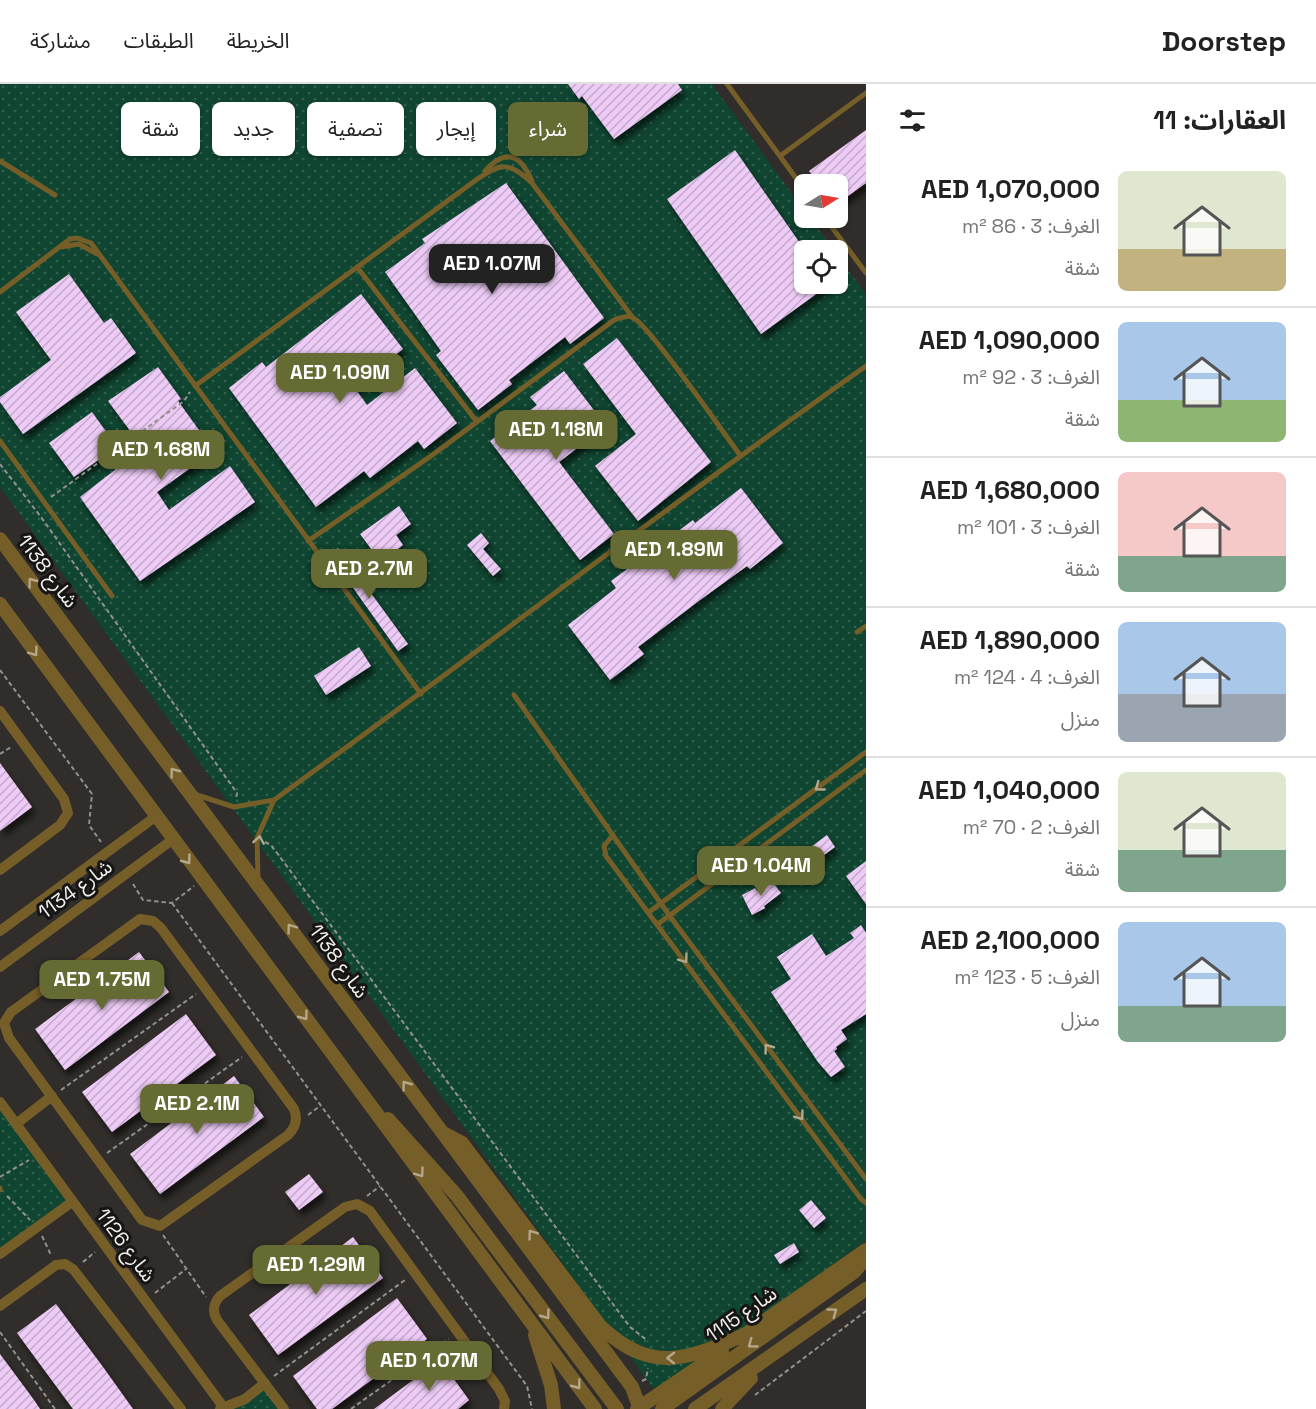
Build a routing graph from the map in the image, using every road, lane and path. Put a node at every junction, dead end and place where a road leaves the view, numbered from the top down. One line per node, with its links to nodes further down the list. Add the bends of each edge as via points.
1 (727, 84): 3 (lane)
2 (866, 93): 3 (lane)
3 (780, 156): 5 (lane)
4 (0, 161): 8 (lane)
5 (794, 175)
6 (477, 180): 7 (lane, via 504,166 518,170); 7 (lane, via 497,159 510,156 522,163); 10 (lane)
7 (532, 183): 13 (lane)
8 (55, 195)
9 (832, 228): 11 (lane)
10 (357, 267): 15 (lane); 16 (lane)
11 (866, 273)
12 (0, 292): 15 (lane, via 57,249 79,244 100,257)
13 (633, 318): 16 (lane, via 614,320); 18 (lane, via 652,337)
14 (866, 366): 18 (lane)
15 (195, 386): 20 (path, via 184,401); 22 (lane)
16 (477, 422): 22 (lane)
17 (0, 441): 20 (lane)
18 (740, 455): 28 (lane)
19 (0, 464): 35 (path, via 237,793)
20 (44, 502): 23 (lane)
21 (0, 539): 33 (street, شارع 1138, one-way to 21)
22 (308, 540): 28 (lane)
23 (112, 596)
24 (0, 604): 36 (street, one-way to 36)
25 (866, 626): 26 (lane)
26 (858, 632)
27 (0, 670): 40 (path, via 92,794 89,825 100,842)
28 (421, 694): 34 (lane)
29 (514, 695): 37 (lane)
30 (0, 711): 41 (street, via 64,799 68,813 60,825)
31 (866, 752): 46 (lane, one-way to 46)
32 (866, 770): 48 (lane)
33 (190, 793): 35 (lane); 44 (street, شارع 1138)
34 (274, 800): 35 (lane); 38 (lane)
35 (234, 807)
36 (154, 817): 39 (street); 40 (street, شارع 1134)
37 (613, 835): 46 (lane); 47 (lane, via 604,846 604,853)
38 (257, 838): 44 (lane); 86 (path, via 271,845 630,1328)
39 (172, 840): 42 (street, شارع 1134); 43 (street, one-way to 43)
40 (115, 846): 50 (street, شارع 1134)
41 (0, 870)
42 (132, 870): 45 (path, via 129,879 143,900); 51 (street, شارع 1134)
43 (201, 880): 45 (path); 54 (street, one-way to 54)
44 (258, 883): 58 (street, شارع 1138, one-way to 44)
45 (172, 903): 63 (path)
46 (661, 903): 47 (lane); 48 (lane)
47 (649, 912): 49 (lane)
48 (669, 915): 49 (lane); 62 (lane, one-way to 48)
49 (658, 924): 65 (lane, one-way to 65)
50 (0, 931)
51 (0, 967)
52 (205, 988): 53 (street); 55 (path); 55 (street, via 161,928 149,919 136,921 5,1019 9,1038)
53 (251, 1050): 60 (path); 67 (street, via 294,1109 295,1127 167,1222)
54 (361, 1093): 82 (street, one-way to 82); 99 (street, one-way to 99, via 401,1131 457,1196)
55 (52, 1096): 57 (street); 60 (street)
56 (0, 1102): 57 (street, شارع 1126)
57 (16, 1124): 59 (street, شارع 1126)
58 (441, 1132): 86 (street, one-way to 58, via 616,1341 601,1327 462,1143); 100 (street, شارع 1138, via 632,1387)
59 (38, 1155): 61 (path); 64 (street, شارع 1126)
60 (98, 1159): 67 (street, via 142,1220)
61 (0, 1177)
62 (866, 1179)
63 (380, 1186): 66 (path); 96 (path, via 527,1386)
64 (72, 1202): 68 (street, شارع 1126); 70 (street)
65 (866, 1203)
66 (357, 1204): 74 (street, via 370,1211); 78 (street, via 345,1207 220,1296)
67 (156, 1226): 73 (path)
68 (104, 1246): 72 (path); 76 (street, شارع 1126)
69 (866, 1250): 85 (street, شارع 1115)
70 (0, 1254)
71 (866, 1258): 101 (street, one-way to 101, via 854,1272)
72 (73, 1269): 77 (street, via 56,1265); 91 (street)
73 (186, 1269): 76 (path); 78 (path)
74 (415, 1272): 84 (street); 88 (path)
75 (866, 1289): 87 (street, one-way to 75)
76 (145, 1300): 92 (street, شارع 1126)
77 (0, 1306)
78 (214, 1308): 88 (street, via 217,1320)
79 (753, 1311): 81 (path)
80 (866, 1311): 89 (path)
81 (735, 1324)
82 (533, 1327): 97 (street, via 551,1385); 98 (street, one-way to 98)
83 (0, 1332): 90 (path)
84 (458, 1332): 94 (path); 95 (street, via 504,1396)
85 (746, 1334): 86 (street, one-way to 86, via 705,1352 682,1357); 100 (street, شارع 1115)
86 (652, 1351)
87 (768, 1359): 102 (street); 103 (street)
88 (265, 1383): 92 (street, via 245,1399); 93 (street)
89 (748, 1400)
90 (55, 1409)
91 (181, 1409)
92 (222, 1409)
93 (284, 1409)
94 (351, 1409)
95 (504, 1409)
96 (532, 1409)
97 (554, 1409)
98 (595, 1409)
99 (617, 1409)
100 (639, 1409)
101 (662, 1409)
102 (695, 1409)
103 (722, 1409)

